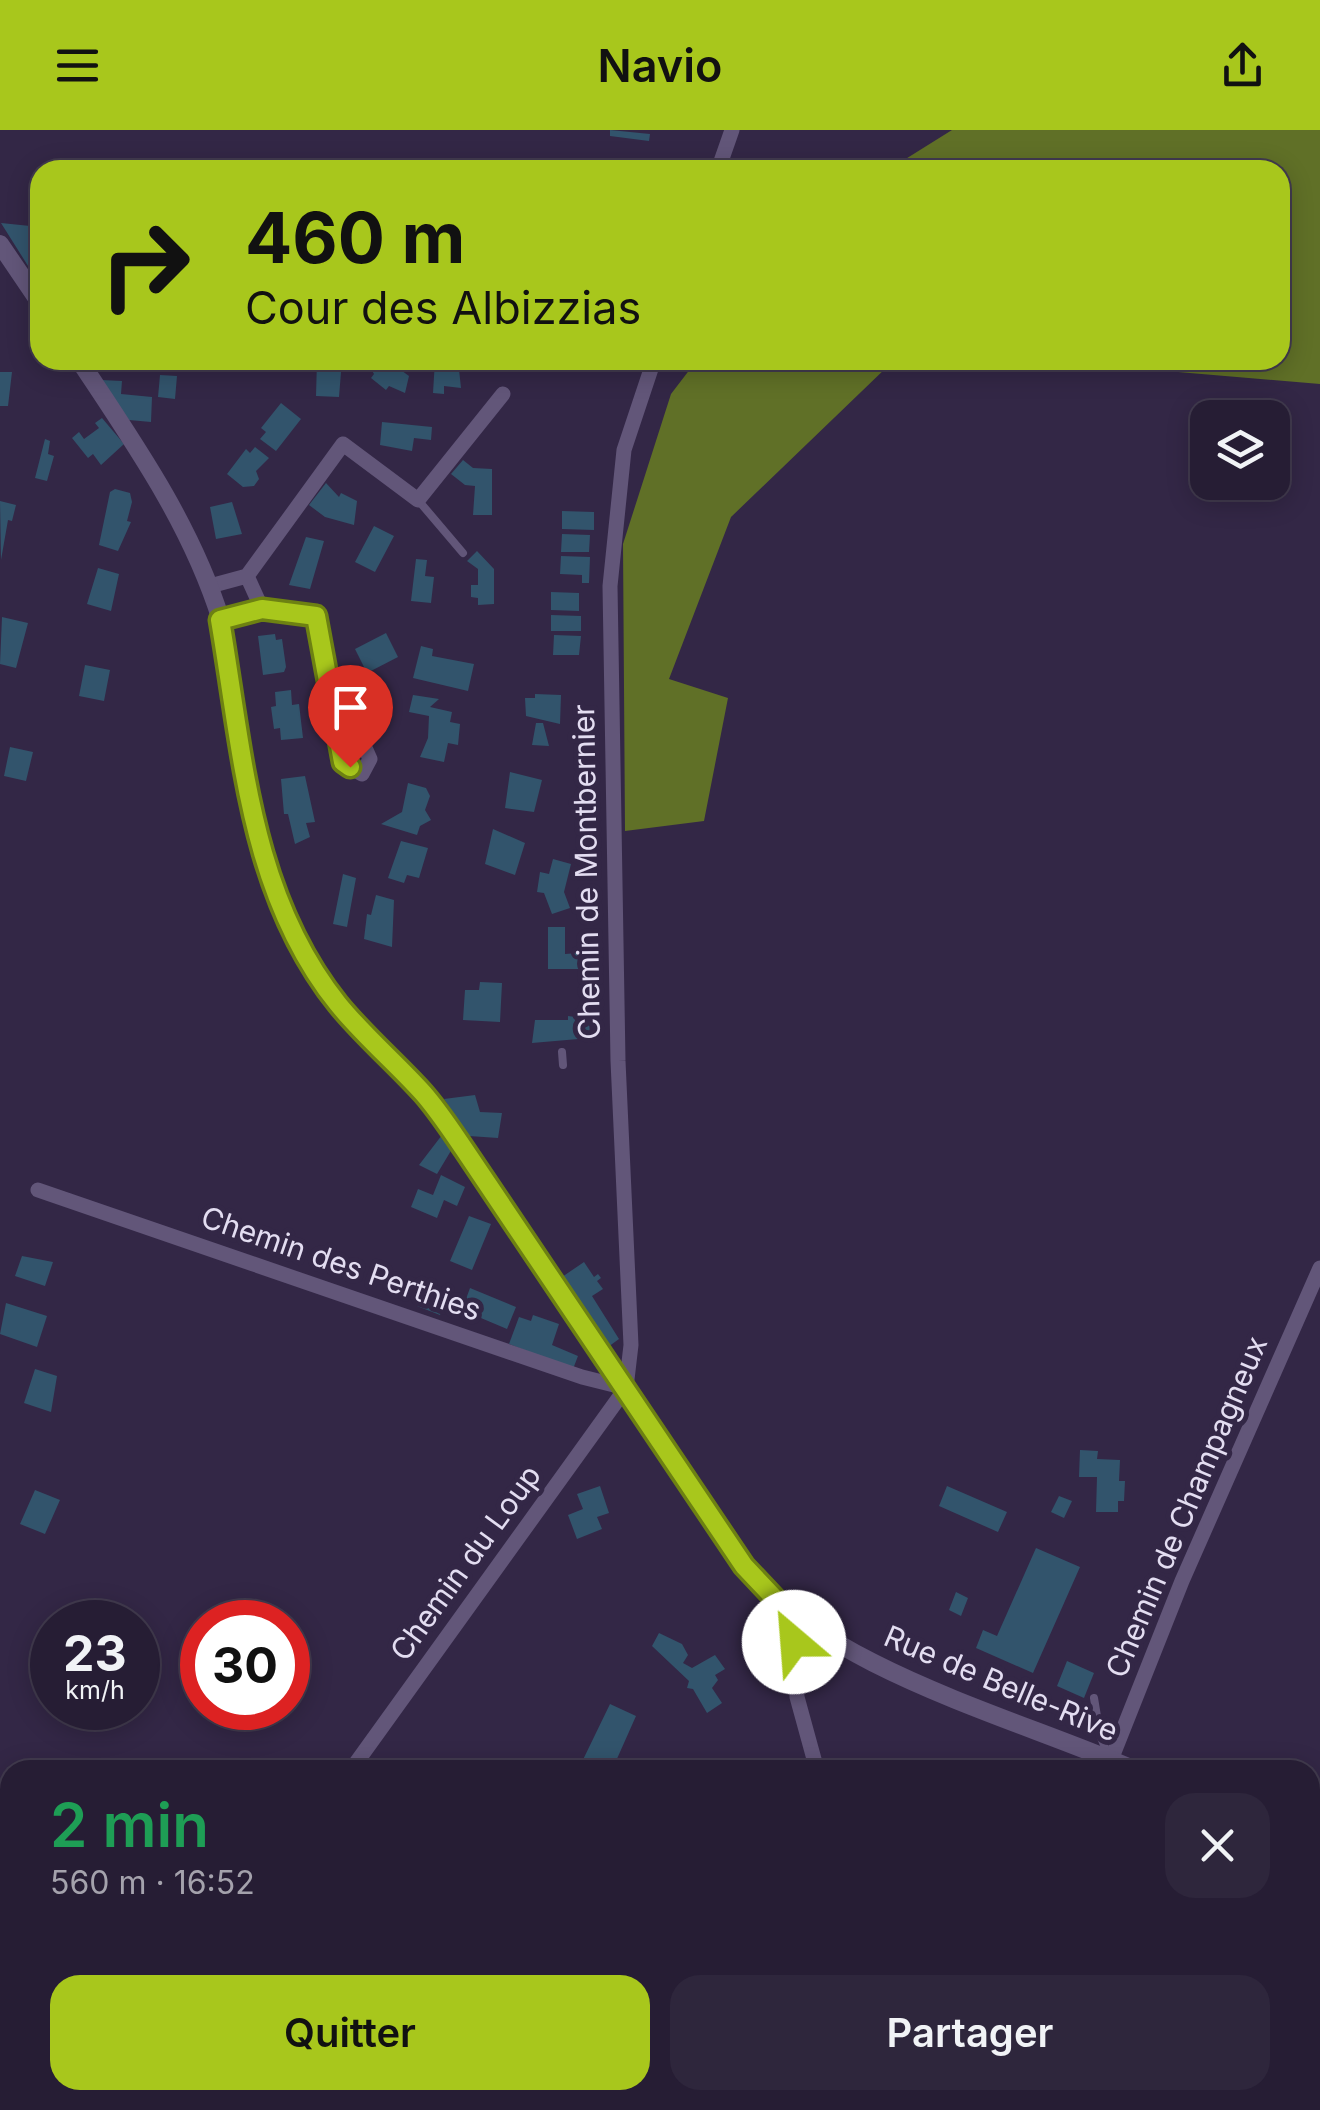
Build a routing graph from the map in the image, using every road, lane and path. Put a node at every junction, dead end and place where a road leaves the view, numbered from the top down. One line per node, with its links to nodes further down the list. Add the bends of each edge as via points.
1 (732, 130): 2 (street)
2 (722, 160)
3 (0, 244): 4 (street)
4 (30, 288)
5 (86, 370): 11 (street, Rue de Belle-Rive, via 154,473)
6 (651, 370): 19 (street, Chemin de Montbernier, via 624,450 610,586 618,1062 632,1345)
7 (503, 394): 8 (street)
8 (418, 500): 9 (lane); 10 (street, via 343,444)
9 (464, 553)
10 (247, 576): 11 (street); 12 (street)
11 (210, 586): 13 (street, Rue de Belle-Rive)
12 (262, 609): 13 (street); 14 (street, via 316,616)
13 (220, 620): 19 (street, Rue de Belle-Rive, via 255,838 303,951 338,1004 426,1097)
14 (338, 738)
15 (562, 1052): 16 (lane)
16 (562, 1065)
17 (38, 1190): 19 (street, Chemin des Perthies)
18 (1320, 1268): 26 (street, Chemin de Champagneux)
19 (626, 1388): 20 (street, Rue de Belle-Rive, via 744,1566); 22 (street, Chemin du Loup)
20 (794, 1619): 23 (street, via 798,1697); 24 (street, Rue de Belle-Rive)
21 (1094, 1698): 25 (lane)
22 (358, 1760)
23 (814, 1760)
24 (1098, 1760)
25 (1108, 1760)
26 (1111, 1760)

